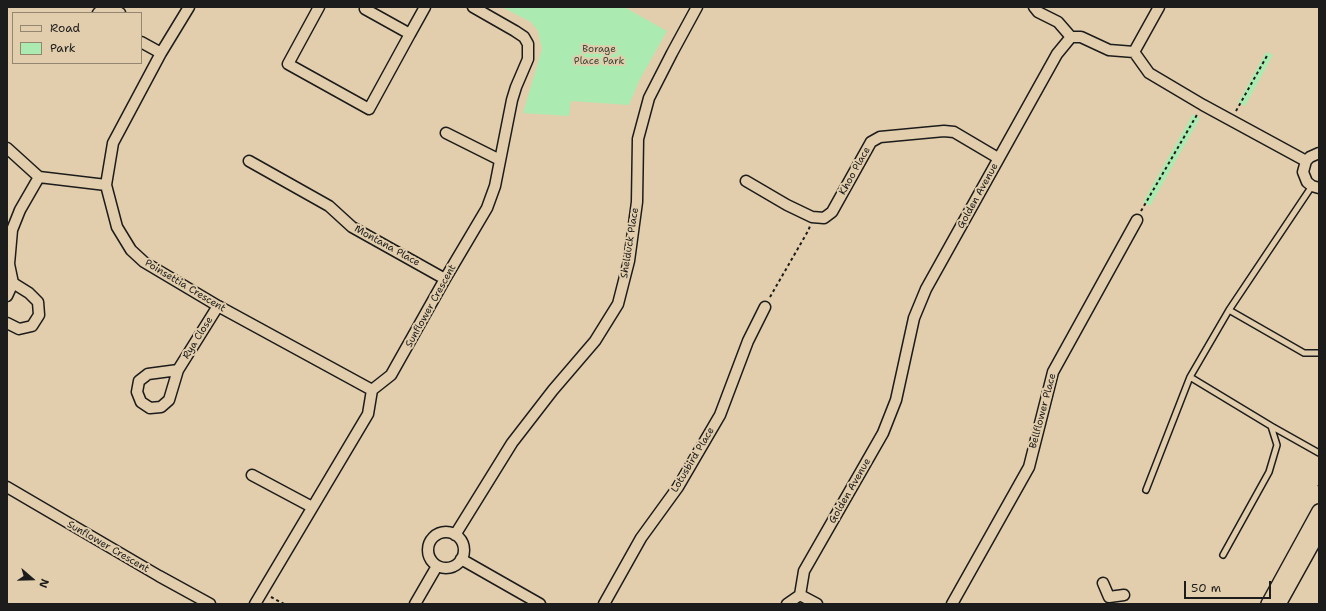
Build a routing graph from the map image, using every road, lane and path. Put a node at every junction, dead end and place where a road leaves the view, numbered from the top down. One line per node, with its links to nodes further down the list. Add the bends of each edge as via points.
1 (188, 7): 15 (street, Poinsettia Crescent)
2 (319, 7): 11 (street, via 288,64 369,109)
3 (425, 7): 11 (street)
4 (473, 7): 23 (street, Sunflower Crescent, via 524,37 528,44 528,60 512,100)
5 (697, 7): 51 (street, Shelduck Place, via 649,98 638,139 637,202 629,260 618,304 596,341 553,390 512,443)
6 (1034, 7): 12 (street, via 1038,12 1058,22)
7 (1159, 7): 14 (street)
8 (365, 9): 11 (street)
9 (99, 12): 10 (street, via 112,8)
10 (118, 12)
11 (410, 34)
12 (1071, 37): 14 (street, via 1081,37 1108,50); 22 (street, Golden Avenue, via 1057,54)
13 (142, 43): 15 (street)
14 (1134, 52): 17 (street, via 1149,73)
15 (161, 53): 28 (street, Poinsettia Crescent, via 113,143)
16 (1268, 54): 18 (path)
17 (1203, 105): 18 (street); 31 (path)
18 (1230, 120): 24 (street)
19 (446, 133): 23 (street)
20 (7, 148): 26 (street)
21 (1319, 153): 24 (street)
22 (998, 158): 30 (street, Khoo Place, via 954,132 880,137 871,142 832,212 824,218); 57 (street, Golden Avenue, via 926,290 914,318 896,400 883,433 804,571)
23 (500, 160): 32 (street, Sunflower Crescent, via 487,208)
24 (1306, 161): 29 (street, via 1304,178)
25 (249, 162): 32 (street, Montana Place, via 329,206 352,227)
26 (40, 177): 28 (street); 33 (street, via 20,210 12,230 9,264)
27 (746, 182): 30 (street)
28 (106, 185): 35 (street, Poinsettia Crescent, via 117,227 131,250 144,262)
29 (1315, 187): 37 (lane)
30 (812, 217): 36 (path, via 808,231)
31 (1137, 220): 68 (street, Bellflower Place, via 1053,372 1029,467)
32 (445, 279): 42 (street, Sunflower Crescent, via 391,375)
33 (13, 283): 34 (street); 38 (street, via 38,302 39,315 32,326 19,329)
34 (7, 296)
35 (218, 306): 40 (street, Rya Close); 42 (street, Poinsettia Crescent)
36 (765, 307): 65 (street, Lotusbird Place, via 748,341 720,415 678,487 642,538)
37 (1229, 310): 39 (lane, via 1304,353); 41 (lane)
38 (7, 323)
39 (1319, 352)
40 (178, 370): 40 (street, Rya Close, via 170,400 161,407 150,408 141,402 137,392 139,381 143,377)
41 (1190, 377): 43 (lane); 47 (lane)
42 (372, 390): 48 (street, via 368,414)
43 (1271, 426): 44 (lane); 52 (lane, via 1277,445 1269,472)
44 (1319, 453)
45 (252, 475): 48 (street)
46 (7, 488): 60 (street, Sunflower Crescent)
47 (1146, 490)
48 (312, 507): 56 (street)
49 (1319, 511): 69 (street)
50 (1319, 532): 70 (street)
51 (455, 535): 53 (street, via 462,543); 54 (street, via 444,532 430,541 429,558)
52 (1223, 556)
53 (461, 559): 54 (street, via 453,567); 64 (street)
54 (436, 566): 63 (street)
55 (1103, 583): 59 (street)
56 (263, 592): 61 (street); 62 (path)
57 (800, 595): 66 (street); 67 (street)
58 (1124, 595): 59 (street)
59 (1108, 601)
60 (210, 604)
61 (255, 604)
62 (284, 604)
63 (415, 604)
64 (540, 604)
65 (604, 604)
66 (787, 604)
67 (817, 604)
68 (952, 604)
69 (1268, 604)
70 (1279, 604)

